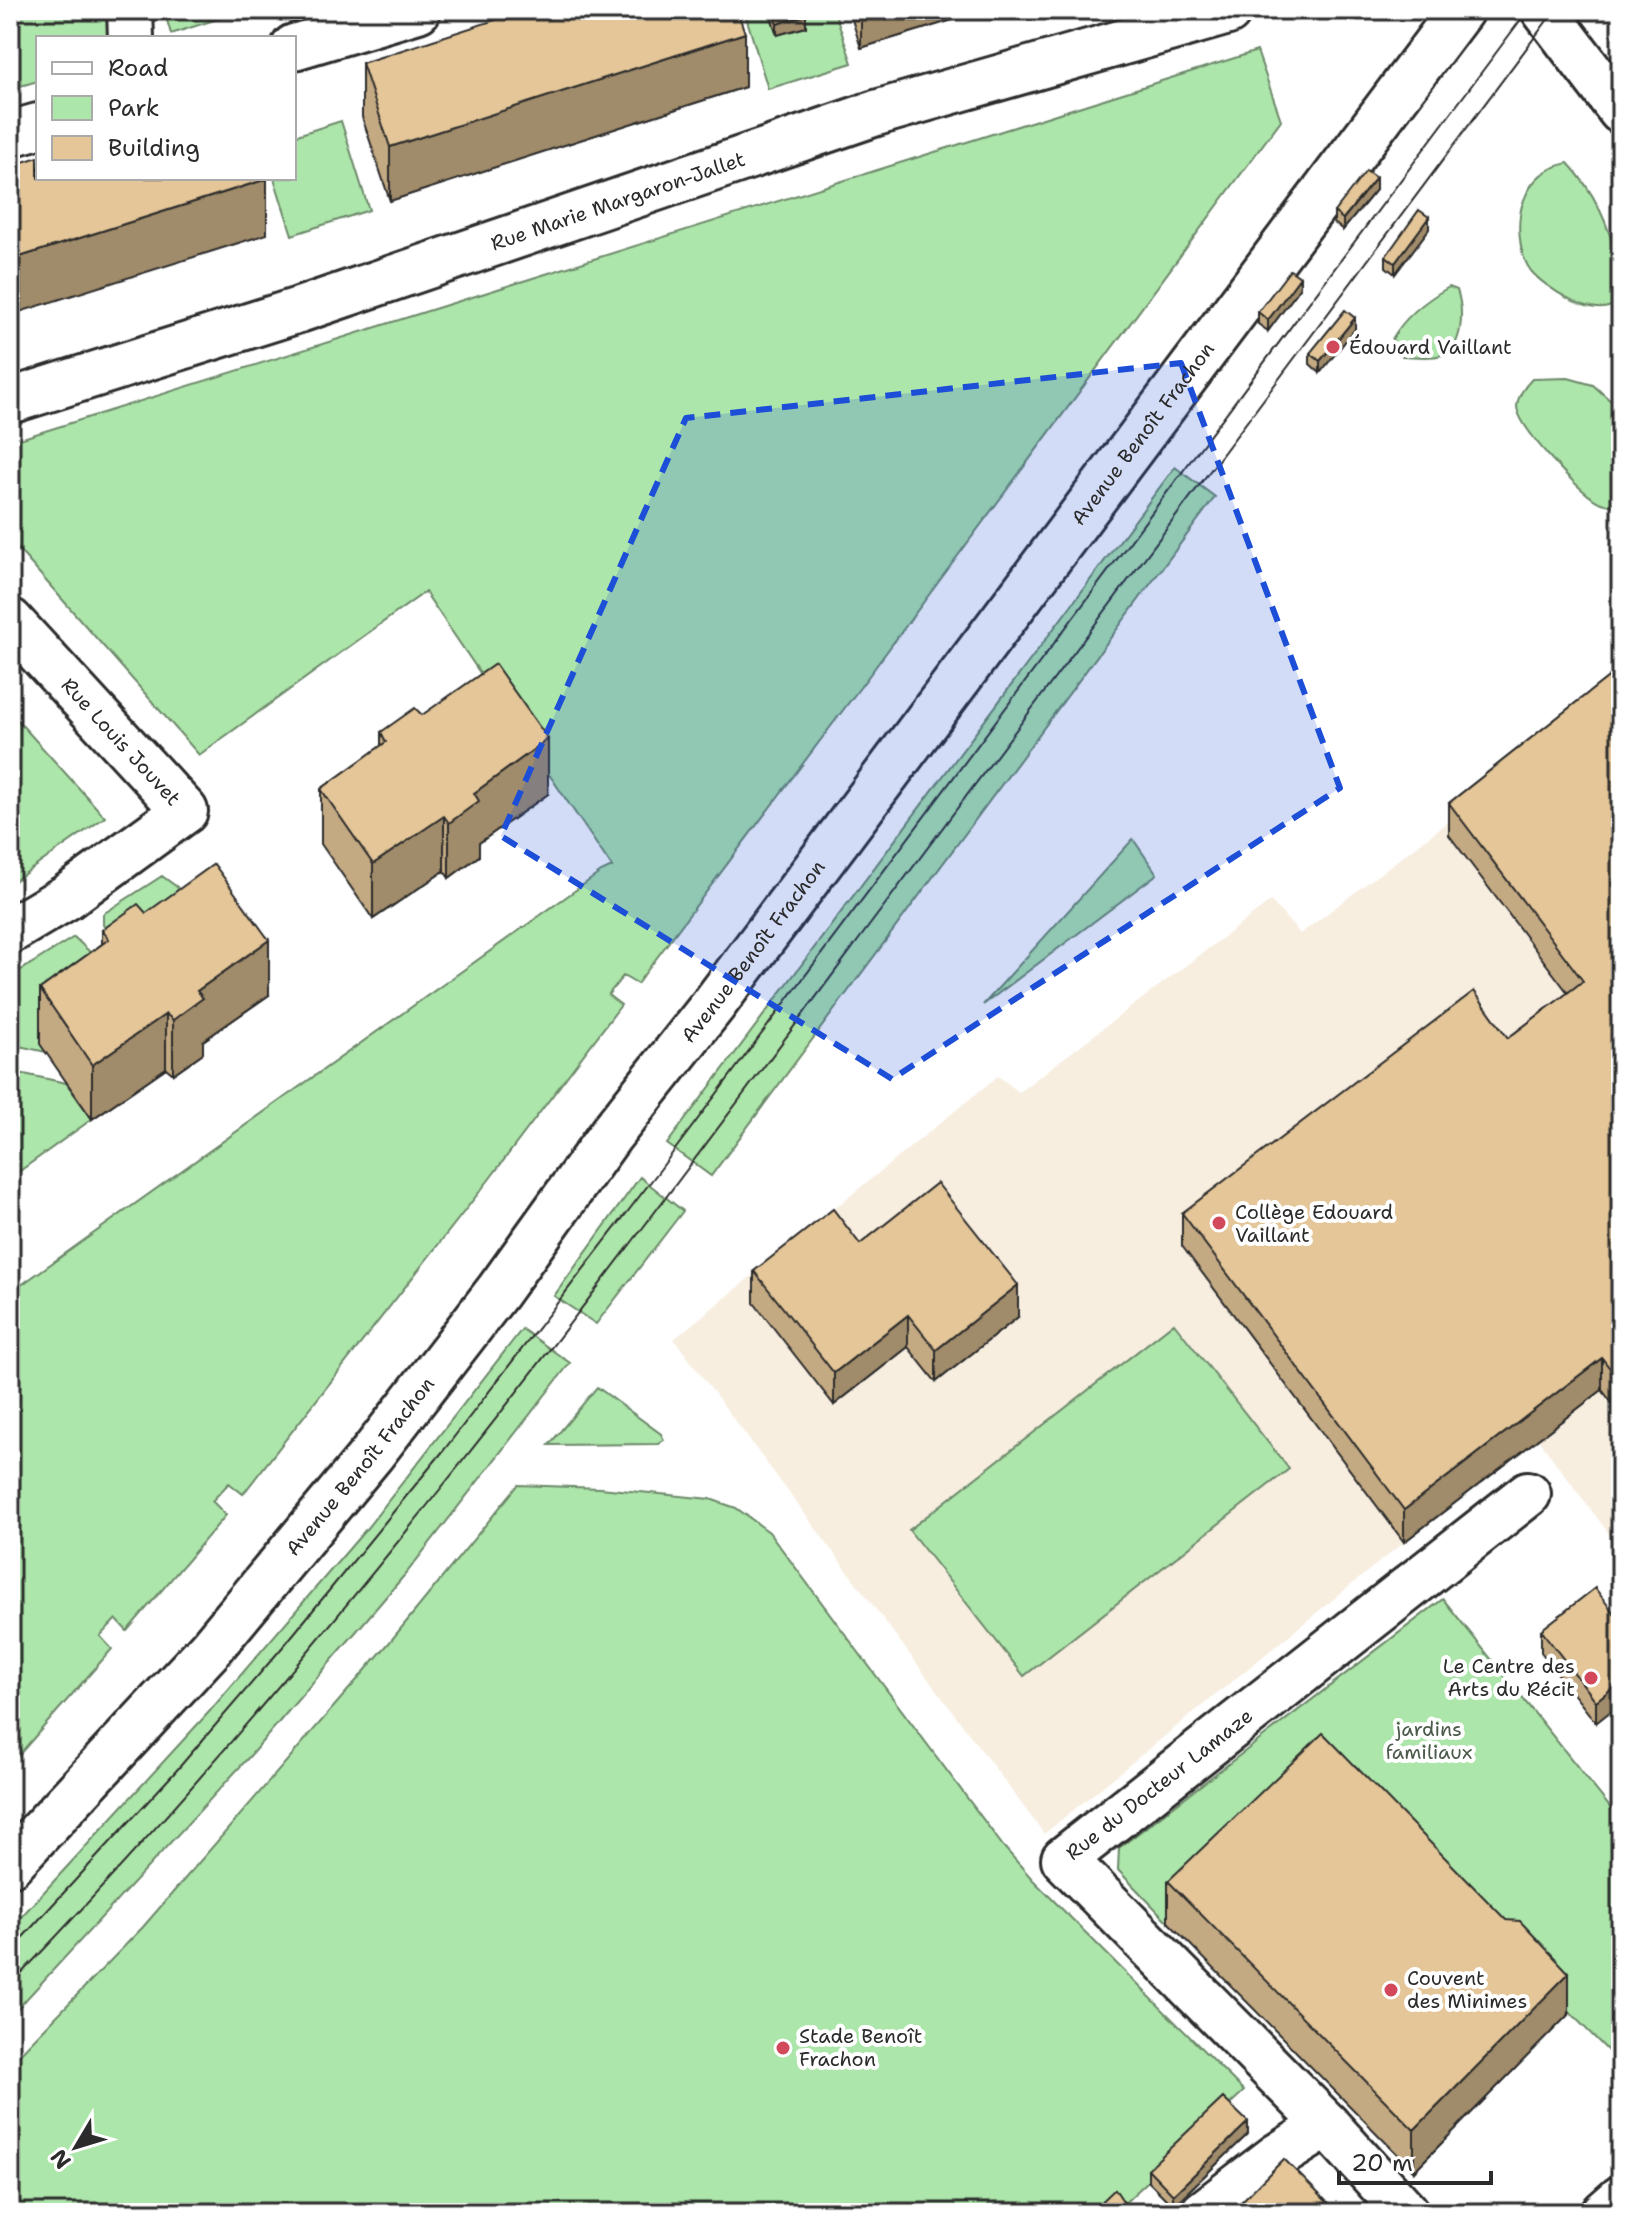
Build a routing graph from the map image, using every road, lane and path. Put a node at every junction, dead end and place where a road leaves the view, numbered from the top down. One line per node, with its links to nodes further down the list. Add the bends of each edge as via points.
1 (130, 10): 6 (street)
2 (418, 10): 7 (street)
3 (1461, 10): 15 (street, Avenue Benoît Frachon, via 381,1442 210,1649)
4 (1544, 10): 8 (street)
5 (1228, 12): 11 (street, Rue Marie Margaron-Jallet, via 876,113 299,310)
6 (131, 36)
7 (296, 46)
8 (1621, 111)
9 (36, 127): 10 (street)
10 (10, 134)
11 (10, 401)
12 (10, 621): 13 (street, Rue Louis Jouvet, via 185,811 67,897)
13 (10, 931)
14 (1528, 1494): 16 (street, Rue du Docteur Lamaze, via 1064,1859)
15 (10, 1864)
16 (1327, 2125): 18 (street); 19 (street, Rue du Docteur Lamaze)
17 (1621, 2198): 20 (street)
18 (1203, 2213)
19 (1407, 2213)
20 (1604, 2213)

